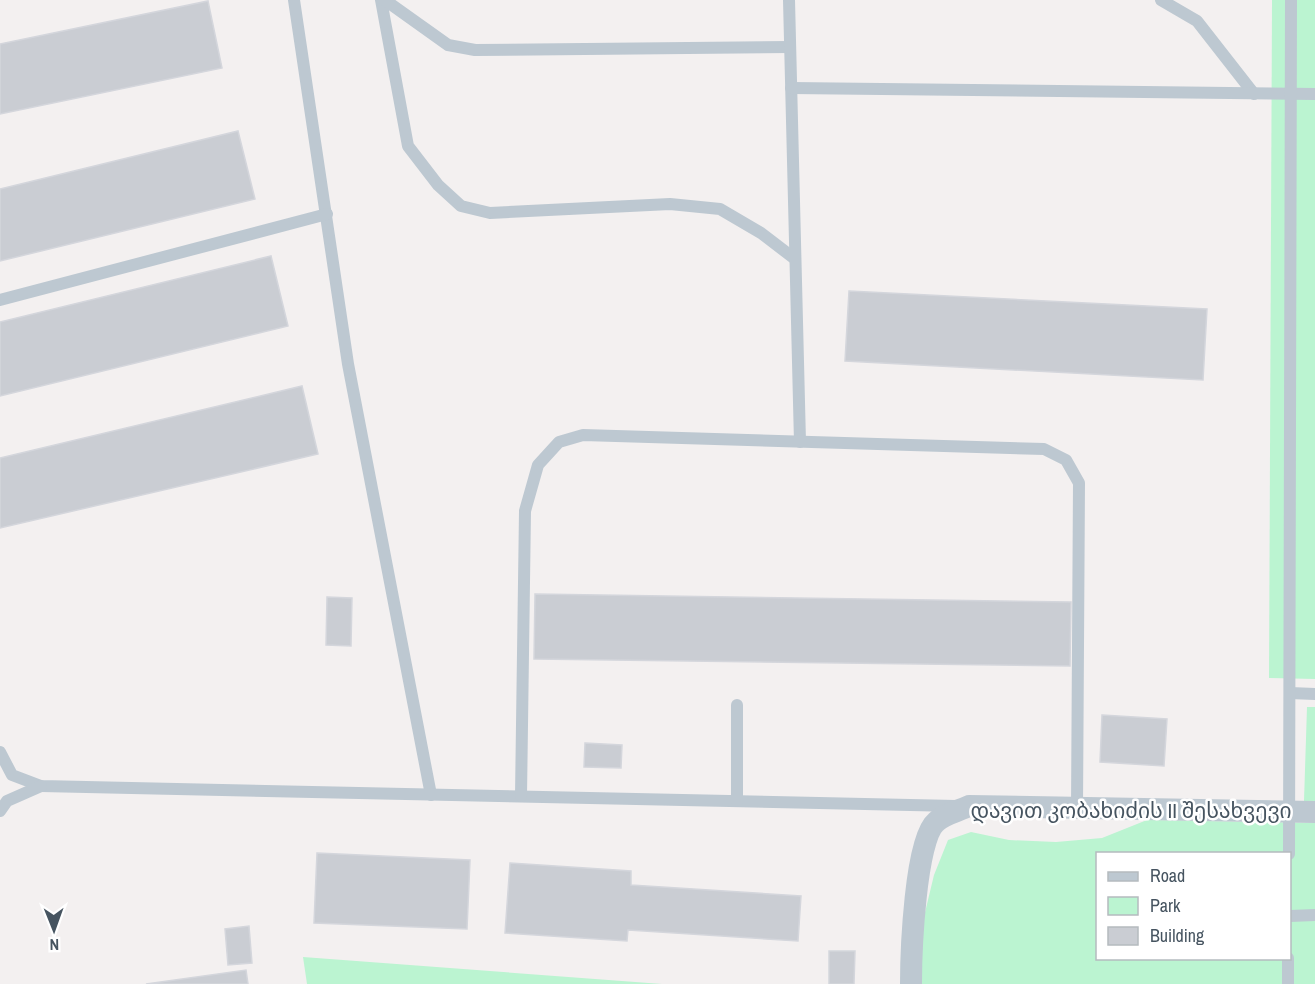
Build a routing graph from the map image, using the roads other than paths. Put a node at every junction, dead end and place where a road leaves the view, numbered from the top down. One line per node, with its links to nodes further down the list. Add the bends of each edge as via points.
1 (294, 0): 11 (lane)
2 (383, 0): 6 (lane, via 448,45 475,50); 12 (lane, via 408,146 438,186 462,206 490,213 670,204 720,209)
3 (789, 0): 6 (lane)
4 (1161, 0): 8 (lane, via 1197,21)
5 (1291, 0): 9 (lane)
6 (790, 47): 7 (lane)
7 (791, 88): 8 (lane); 12 (lane)
8 (1254, 94): 9 (lane)
9 (1291, 94): 10 (lane); 15 (lane)
10 (1315, 94)
11 (327, 214): 13 (lane); 20 (lane, via 348,364)
12 (795, 259): 14 (lane)
13 (0, 300)
14 (800, 441): 21 (lane, via 584,435 559,442 538,465 525,512); 24 (lane, via 1044,449 1066,460 1078,483)
15 (1290, 693): 16 (lane); 26 (lane)
16 (1315, 693)
17 (737, 705): 22 (lane)
18 (0, 752): 19 (lane, via 12,775)
19 (40, 786): 20 (lane); 25 (lane, via 7,801)
20 (431, 795): 21 (lane)
21 (521, 796): 22 (lane)
22 (737, 801): 23 (lane)
23 (969, 806): 24 (street, დავით კობახიძის II შესახვევი); 32 (street, დავით კობახიძის II შესახვევი, via 935,822 924,845 912,927)
24 (1077, 808): 26 (street, დავით კობახიძის II შესახვევი)
25 (0, 811)
26 (1290, 812): 27 (street, დავით კობახიძის II შესახვევი); 28 (lane)
27 (1315, 812)
28 (1289, 852)
29 (1315, 915): 30 (lane)
30 (1291, 916)
31 (1288, 960): 33 (lane)
32 (910, 984)
33 (1288, 984)

